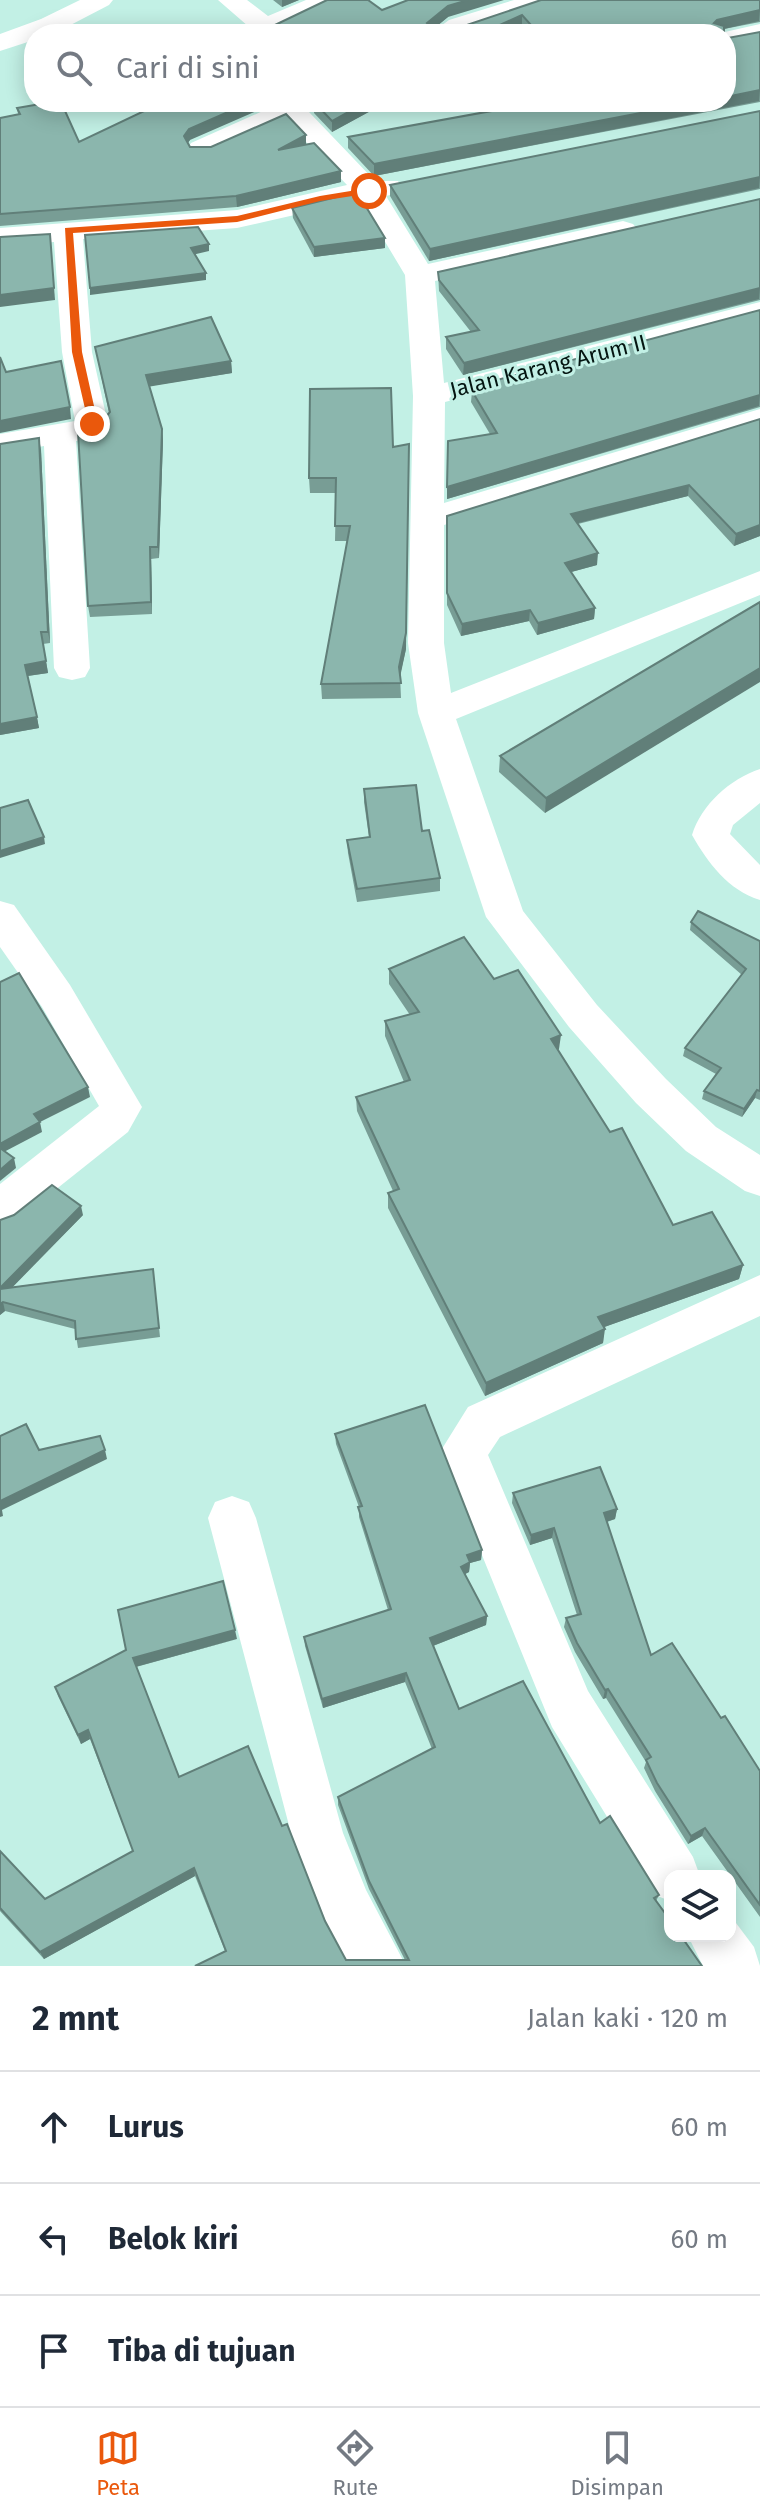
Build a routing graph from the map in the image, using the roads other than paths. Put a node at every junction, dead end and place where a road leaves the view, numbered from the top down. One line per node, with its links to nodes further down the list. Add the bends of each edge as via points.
1 (100, 0): 5 (street)
2 (231, 0): 6 (street)
3 (328, 0): 7 (street)
4 (540, 0): 8 (street)
5 (52, 24)
6 (251, 24)
7 (273, 24)
8 (464, 24)
9 (760, 32): 11 (street)
10 (24, 34): 12 (street)
11 (736, 36)
12 (0, 43)
13 (286, 112): 15 (street)
14 (307, 112): 17 (street)
15 (201, 149)
16 (413, 182): 17 (street)
17 (369, 191): 19 (street, via 237,219); 21 (street)
18 (652, 224): 21 (street)
19 (68, 230): 20 (street); 25 (street, via 77,352 92,424)
20 (0, 237)
21 (420, 275): 23 (street)
22 (760, 311): 23 (street, Jalan Karang Arum II)
23 (429, 396): 27 (street)
24 (760, 419): 27 (street)
25 (59, 433): 26 (street); 29 (street)
26 (0, 444)
27 (427, 519): 30 (street, via 426,643)
28 (760, 582): 30 (street)
29 (72, 668)
30 (436, 713): 34 (street, via 506,917 583,1016 651,1091 701,1139)
31 (760, 783): 32 (street, via 716,818 711,835 738,871)
32 (760, 885)
33 (0, 916): 35 (street, via 56,996 121,1107 113,1120)
34 (760, 1178)
35 (0, 1209)
36 (760, 1295): 38 (street, via 484,1422 463,1452 570,1709)
37 (232, 1518): 40 (street, via 317,1833 347,1908)
38 (670, 1870)
39 (719, 1942): 41 (street)
40 (379, 1966)
41 (735, 1966)

